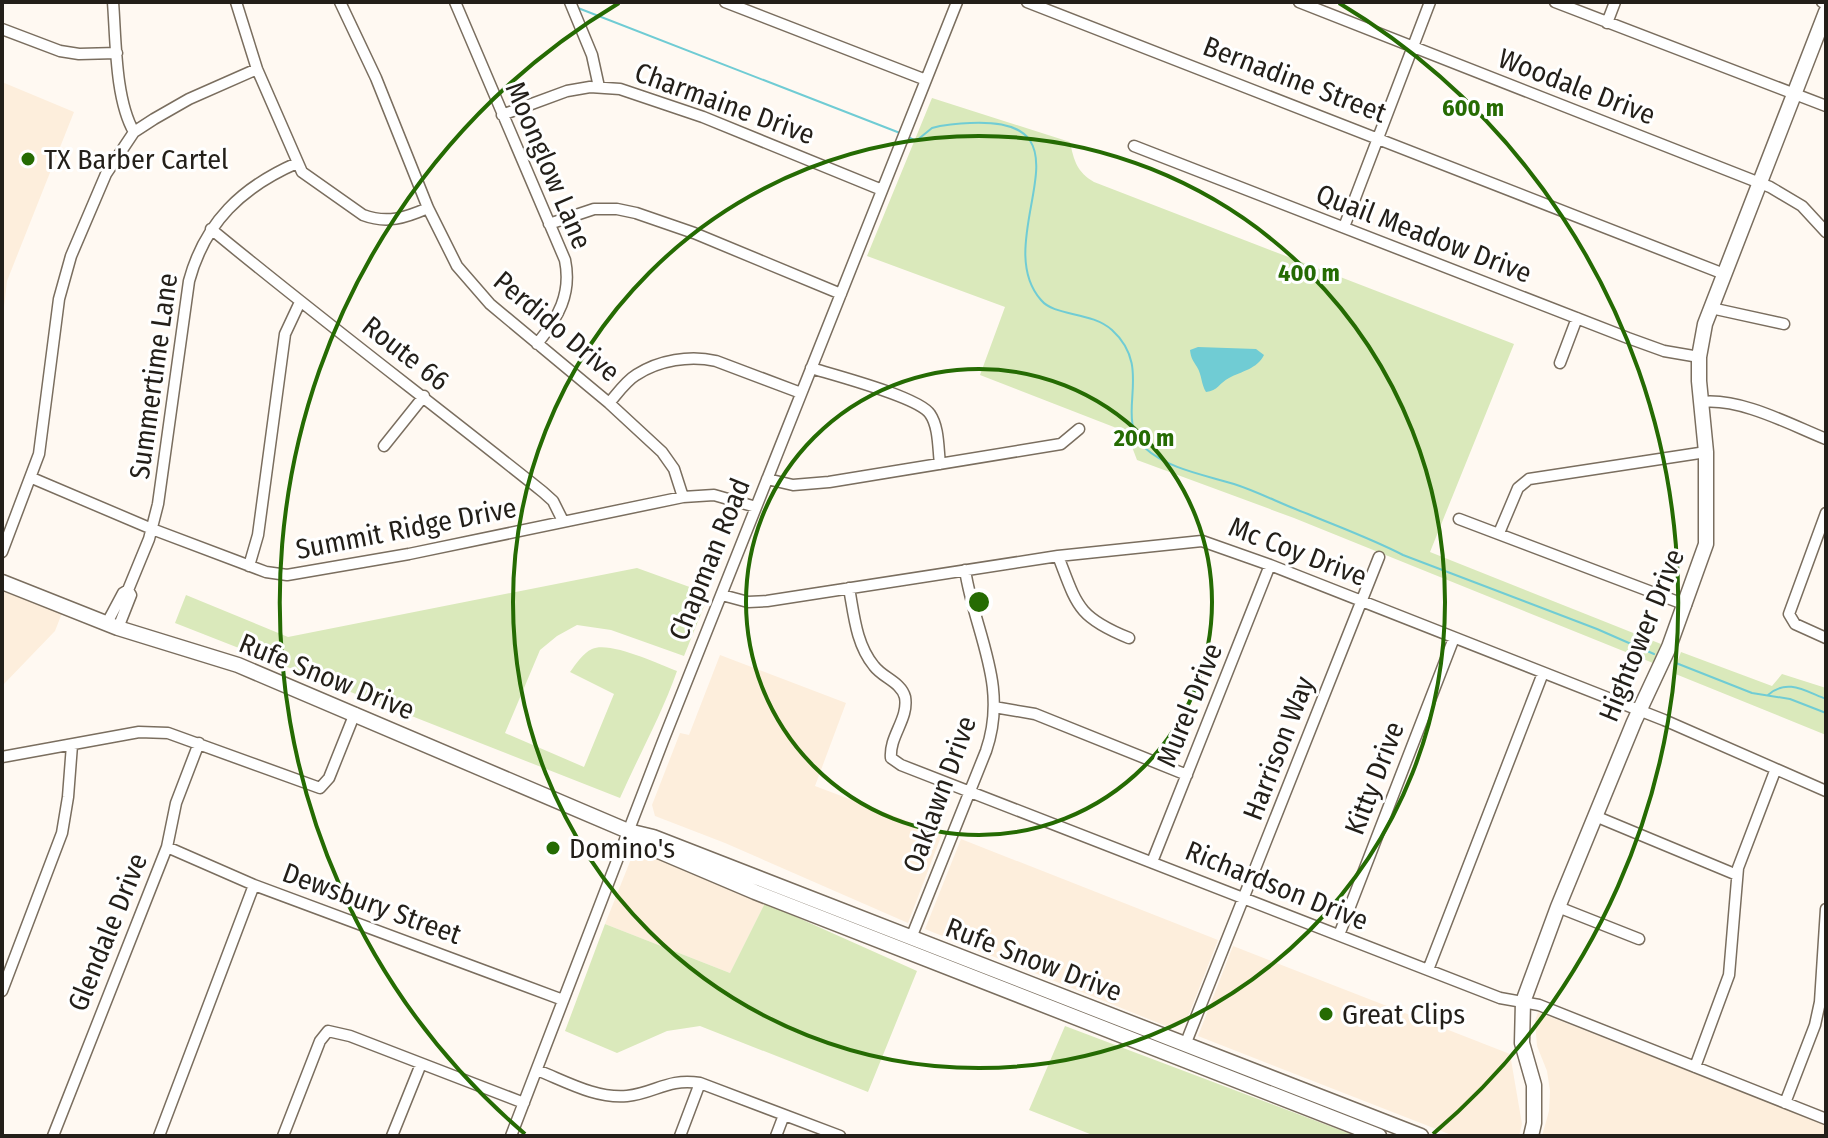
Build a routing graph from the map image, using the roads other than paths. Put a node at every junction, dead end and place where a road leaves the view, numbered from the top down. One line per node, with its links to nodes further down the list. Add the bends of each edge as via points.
1 (113, 2): 17 (street)
2 (236, 2): 18 (street)
3 (340, 2): 30 (street, Perdido Drive)
4 (455, 2): 23 (street, Moonglow Lane)
5 (570, 2): 20 (street)
6 (725, 2): 19 (street)
7 (957, 2): 19 (street, Chapman Road)
8 (1027, 2): 25 (street, Bernadine Street)
9 (1299, 2): 16 (street, Woodale Drive)
10 (1430, 2): 16 (street)
11 (1555, 2): 14 (street)
12 (1615, 2): 14 (street)
13 (1826, 12): 21 (main road, Hightower Drive)
14 (1607, 23): 21 (street)
15 (2, 29): 17 (street, via 60,51)
16 (1413, 48): 25 (street); 28 (street, Woodale Drive)
17 (117, 53): 24 (street, via 127,120)
18 (257, 69): 24 (street, via 189,99); 27 (street)
19 (926, 80): 29 (street, Chapman Road)
20 (599, 87): 23 (street, Charmaine Drive, via 567,91); 29 (street, Charmaine Drive, via 659,100)
21 (1794, 93): 22 (street); 28 (main road, Hightower Drive)
22 (1826, 106)
23 (502, 115): 31 (street, Moonglow Lane)
24 (134, 132): 54 (street, via 106,174 65,277)
25 (1378, 137): 32 (street); 35 (street, Bernadine Street)
26 (1134, 146): 32 (street, Quail Meadow Drive)
27 (297, 163): 30 (street, via 314,182 373,219 394,220); 33 (street, Summertime Lane, via 247,192)
28 (1759, 183): 34 (street, Woodale Drive, via 1802,206); 35 (main road, Hightower Drive)
29 (882, 190): 36 (street, Chapman Road)
30 (428, 208): 41 (street, Perdido Drive, via 473,287)
31 (549, 224): 36 (street, via 594,209 636,213); 41 (street, Moonglow Lane, via 565,260 567,285 554,323)
32 (1344, 227): 39 (street, Quail Meadow Drive)
33 (211, 229): 37 (street, Route 66); 61 (street, Summertime Lane, via 189,281)
34 (1826, 232)
35 (1724, 274): 38 (main road, Hightower Drive)
36 (841, 294): 44 (street, Chapman Road)
37 (300, 302): 46 (street, Route 66); 67 (street, via 285,334 258,535)
38 (1711, 308): 40 (street); 42 (main road, Hightower Drive)
39 (1577, 318): 42 (street, Quail Meadow Drive, via 1664,351); 43 (street)
40 (1784, 324)
41 (537, 344): 48 (street, Perdido Drive)
42 (1699, 357): 47 (main road, Hightower Drive)
43 (1560, 363)
44 (811, 368): 45 (street, Chapman Road); 53 (street, via 926,409)
45 (801, 393): 48 (street, via 716,361 684,358 636,374); 55 (street, Chapman Road)
46 (424, 396): 51 (street); 60 (street, Route 66, via 543,492)
47 (1702, 402): 50 (street, via 1735,404); 52 (main road, Hightower Drive)
48 (609, 403): 56 (street, Perdido Drive, via 662,452)
49 (1079, 429): 53 (street, via 1061,444)
50 (1826, 439)
51 (384, 446)
52 (1706, 452): 62 (street, via 1529,479 1518,488); 73 (main road, Hightower Drive, via 1706,544)
53 (940, 464): 55 (street, via 806,484)
54 (32, 478): 61 (street, Summit Ridge Drive); 63 (street)
55 (767, 479): 57 (street, Chapman Road)
56 (683, 497): 57 (street, Summit Ridge Drive, via 714,495); 60 (street, Summit Ridge Drive)
57 (756, 507): 71 (street, Chapman Road)
58 (1826, 513): 77 (street, via 1789,614 1795,624)
59 (1459, 519): 62 (street)
60 (563, 521): 67 (street, Summit Ridge Drive, via 287,575)
61 (152, 529): 67 (street, Summit Ridge Drive); 74 (street, Summertime Lane)
62 (1499, 533): 73 (street)
63 (2, 552)
64 (1058, 556): 66 (street, Mc Coy Drive, via 1193,540); 68 (street, Mc Coy Drive); 75 (street, via 1081,611)
65 (1379, 557): 72 (street, Harrison Way)
66 (1270, 565): 72 (street, Mc Coy Drive); 86 (street, Murel Drive)
67 (249, 566)
68 (965, 570): 70 (street, Mc Coy Drive); 79 (street, Oaklawn Drive, via 993,675)
69 (2, 582): 74 (main road, Rufe Snow Drive)
70 (849, 588): 71 (street, Mc Coy Drive, via 767,601); 87 (street, Richardson Drive, via 863,649 905,699 891,758)
71 (722, 595): 90 (street, Chapman Road)
72 (1362, 601): 76 (street, Mc Coy Drive); 95 (street, Harrison Way)
73 (1686, 605): 80 (main road, Hightower Drive)
74 (112, 625): 81 (main road, Rufe Snow Drive, via 238,665)
75 (1129, 638)
76 (1454, 638): 78 (street, Mc Coy Drive); 98 (street, Kitty Drive)
77 (1826, 638)
78 (1543, 673): 80 (street, Mc Coy Drive); 101 (street)
79 (994, 707): 86 (street, via 1035,714); 87 (street, Oaklawn Drive, via 992,735)
80 (1640, 711): 85 (street, Mc Coy Drive); 89 (main road, Hightower Drive)
81 (355, 713): 82 (street, via 320,788); 90 (main road, Rufe Snow Drive)
82 (199, 743): 83 (street, via 168,733 139,732); 91 (street, Glendale Drive, via 176,803)
83 (72, 745): 84 (street); 102 (street, via 62,833)
84 (2, 757)
85 (1775, 771): 88 (street, Mc Coy Drive); 93 (street)
86 (1187, 775): 92 (street, Murel Drive)
87 (970, 791): 92 (street, Richardson Drive); 99 (street, Oaklawn Drive)
88 (1826, 791)
89 (1595, 816): 93 (street); 96 (main road, Hightower Drive)
90 (628, 831): 99 (main road, Rufe Snow Drive); 103 (street, Chapman Road); 122 (main road, Rufe Snow Drive, via 649,847 755,892)
91 (167, 847): 94 (street, Dewsbury Street); 114 (street, Glendale Drive)
92 (1152, 862): 95 (street, Richardson Drive)
93 (1737, 875): 107 (street, via 1729,975)
94 (254, 885): 103 (street, Dewsbury Street); 115 (street)
95 (1245, 898): 98 (street, Richardson Drive); 105 (street, Harrison Way)
96 (1558, 907): 100 (street); 104 (main road, Hightower Drive)
97 (1826, 909): 111 (street, via 1820,1002)
98 (1339, 935): 101 (street, Richardson Drive)
99 (911, 938): 105 (main road, Rufe Snow Drive)
100 (1639, 939)
101 (1428, 970): 104 (street, Richardson Drive)
102 (2, 991)
103 (563, 1000): 108 (street, Chapman Road)
104 (1523, 1002): 107 (street, Richardson Drive); 124 (main road, Hightower Drive, via 1522,1043 1534,1085)
105 (1185, 1045): 123 (main road, Rufe Snow Drive)
106 (421, 1064): 110 (street); 116 (street, via 328,1031); 117 (street)
107 (1695, 1067): 111 (street, Richardson Drive)
108 (537, 1070): 109 (street, via 612,1096 682,1080); 110 (street, Chapman Road)
109 (700, 1083): 112 (street); 119 (street)
110 (524, 1103): 118 (street, Chapman Road)
111 (1785, 1103): 113 (street, Richardson Drive)
112 (784, 1115): 120 (street); 121 (street)
113 (1826, 1119)
114 (53, 1136)
115 (159, 1136)
116 (283, 1136)
117 (392, 1136)
118 (511, 1136)
119 (680, 1136)
120 (776, 1136)
121 (840, 1136)
122 (1379, 1136)
123 (1421, 1136)
124 (1531, 1136)

